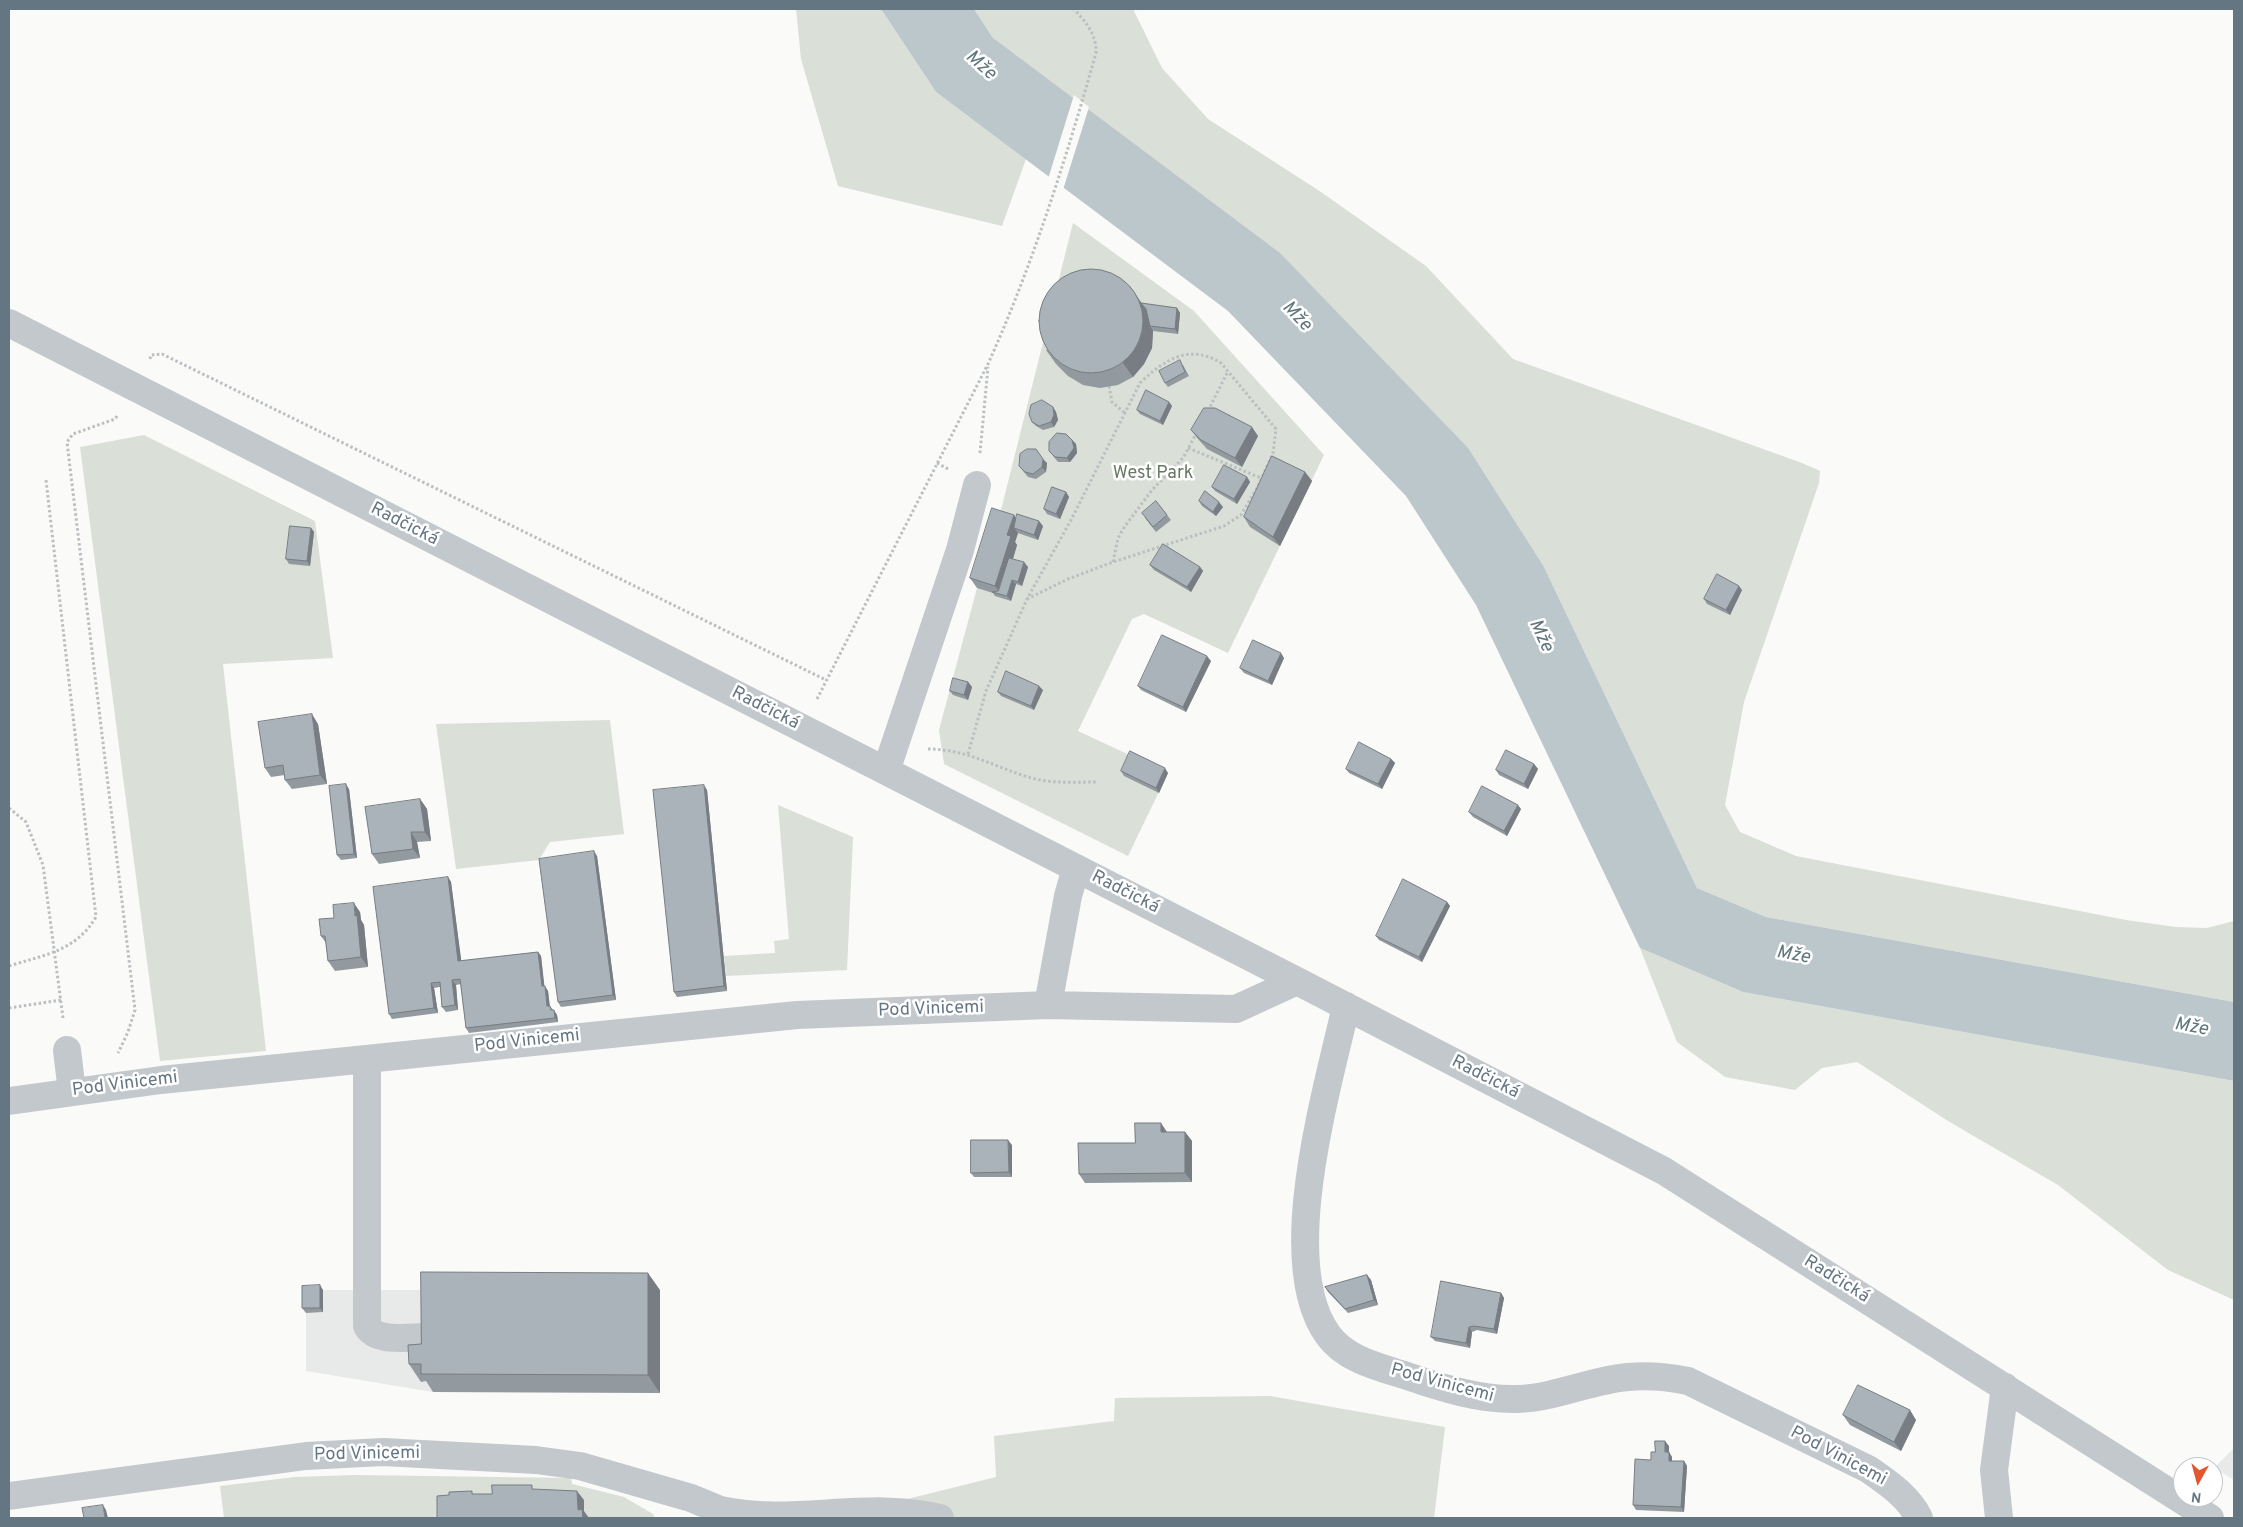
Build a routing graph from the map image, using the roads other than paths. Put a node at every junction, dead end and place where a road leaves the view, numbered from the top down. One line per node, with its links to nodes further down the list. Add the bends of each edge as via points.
1 (9, 323): 3 (street, Radčická)
2 (977, 485): 3 (street, via 960,550)
3 (886, 771): 4 (street, Radčická)
4 (1076, 868): 5 (street, Radčická); 6 (street)
5 (1297, 981): 6 (street, Pod Vinicemi, via 1236,1009); 7 (street, Radčická)
6 (1048, 1005): 9 (street, Pod Vinicemi, via 797,1015)
7 (1346, 1006): 13 (street, Radčická, via 1664,1171); 17 (street, Pod Vinicemi, via 1311,1168 1304,1248 1310,1297 1328,1335 1358,1360 1439,1387 1502,1399 1536,1398 1627,1377 1664,1376 1688,1381 1868,1468 1895,1488 1913,1506)
8 (67, 1050): 10 (street)
9 (367, 1059): 10 (street, Pod Vinicemi); 12 (street, via 367,1326 381,1336)
10 (72, 1092): 11 (street, Pod Vinicemi)
11 (9, 1101)
12 (426, 1337)
13 (2005, 1386): 18 (street, via 1994,1470); 19 (street, Radčická)
14 (9, 1496): 15 (street, Pod Vinicemi, via 297,1457 383,1452 508,1458 580,1466 691,1498)
15 (720, 1514): 16 (street, Pod Vinicemi, via 896,1511)
16 (940, 1518)
17 (1919, 1518)
18 (1999, 1518)
19 (2210, 1518)

